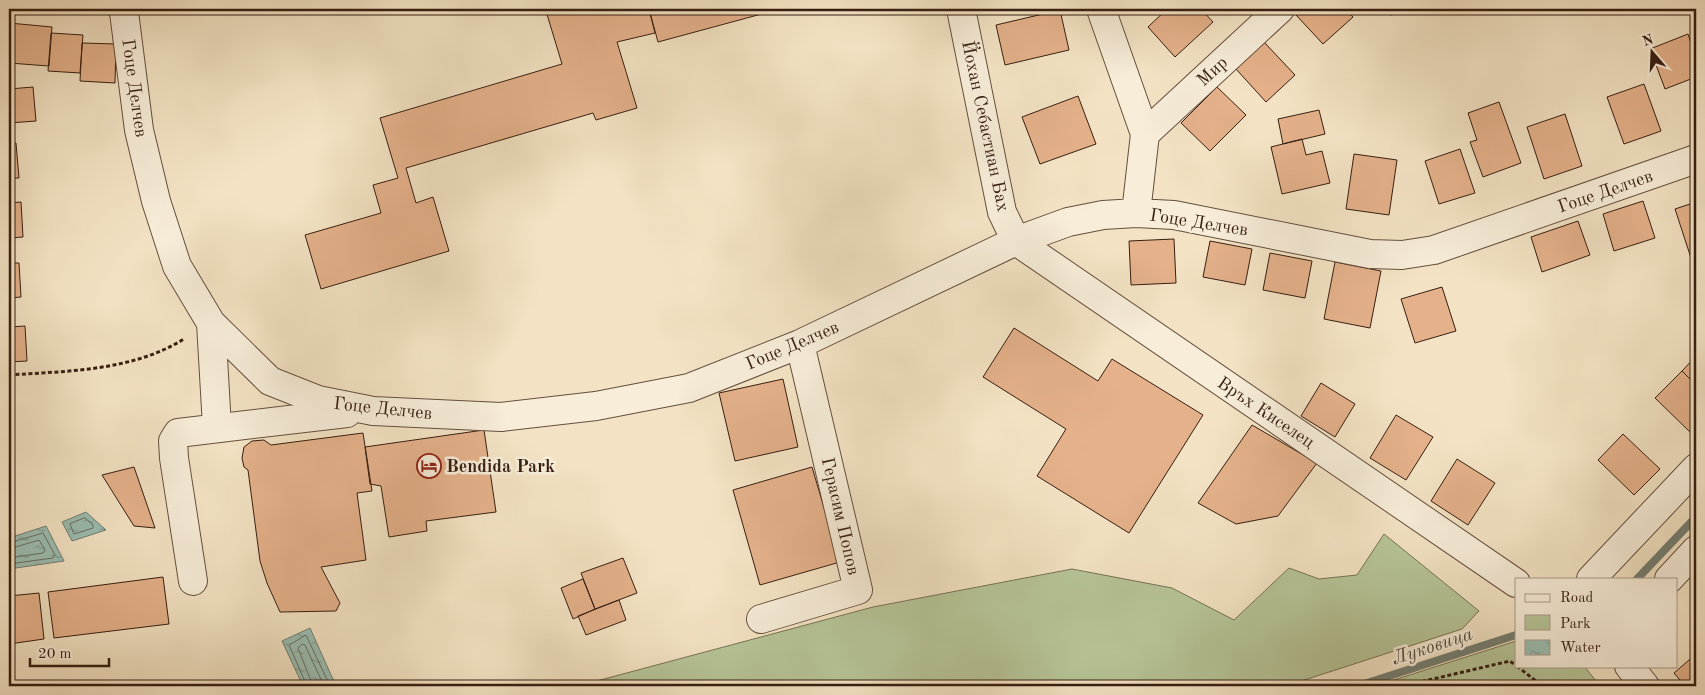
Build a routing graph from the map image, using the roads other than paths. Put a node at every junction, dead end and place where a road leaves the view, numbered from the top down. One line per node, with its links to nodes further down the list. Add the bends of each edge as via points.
1 (122, 9): 9 (street, Гоце Делчев, via 139,130 156,201 177,266)
2 (961, 9): 8 (street, Йохан Себастиан Бах, via 1002,212)
3 (1101, 9): 5 (street)
4 (1280, 9): 5 (street, Мир)
5 (1145, 134): 7 (street)
6 (1696, 159): 7 (street, Гоце Делчев, via 1434,250 1402,255 1370,254 1174,215)
7 (1136, 213): 8 (street, Гоце Делчев, via 1068,222)
8 (1016, 241): 10 (street, Гоце Делчев); 18 (street, Връх Киселец)
9 (211, 323): 11 (street, Гоце Делчев, via 270,381 318,400); 12 (street)
10 (800, 344): 11 (street, Гоце Делчев, via 689,388 596,406 501,417); 19 (street, Герасим Попов, via 858,590)
11 (373, 411): 12 (street)
12 (217, 428): 17 (street, via 178,433 173,441)
13 (1696, 468): 15 (street)
14 (1696, 550): 16 (street)
15 (1592, 578)
16 (1670, 578)
17 (193, 581)
18 (1515, 582)
19 (761, 619)
20 (1631, 668): 21 (street)
21 (1645, 686)

